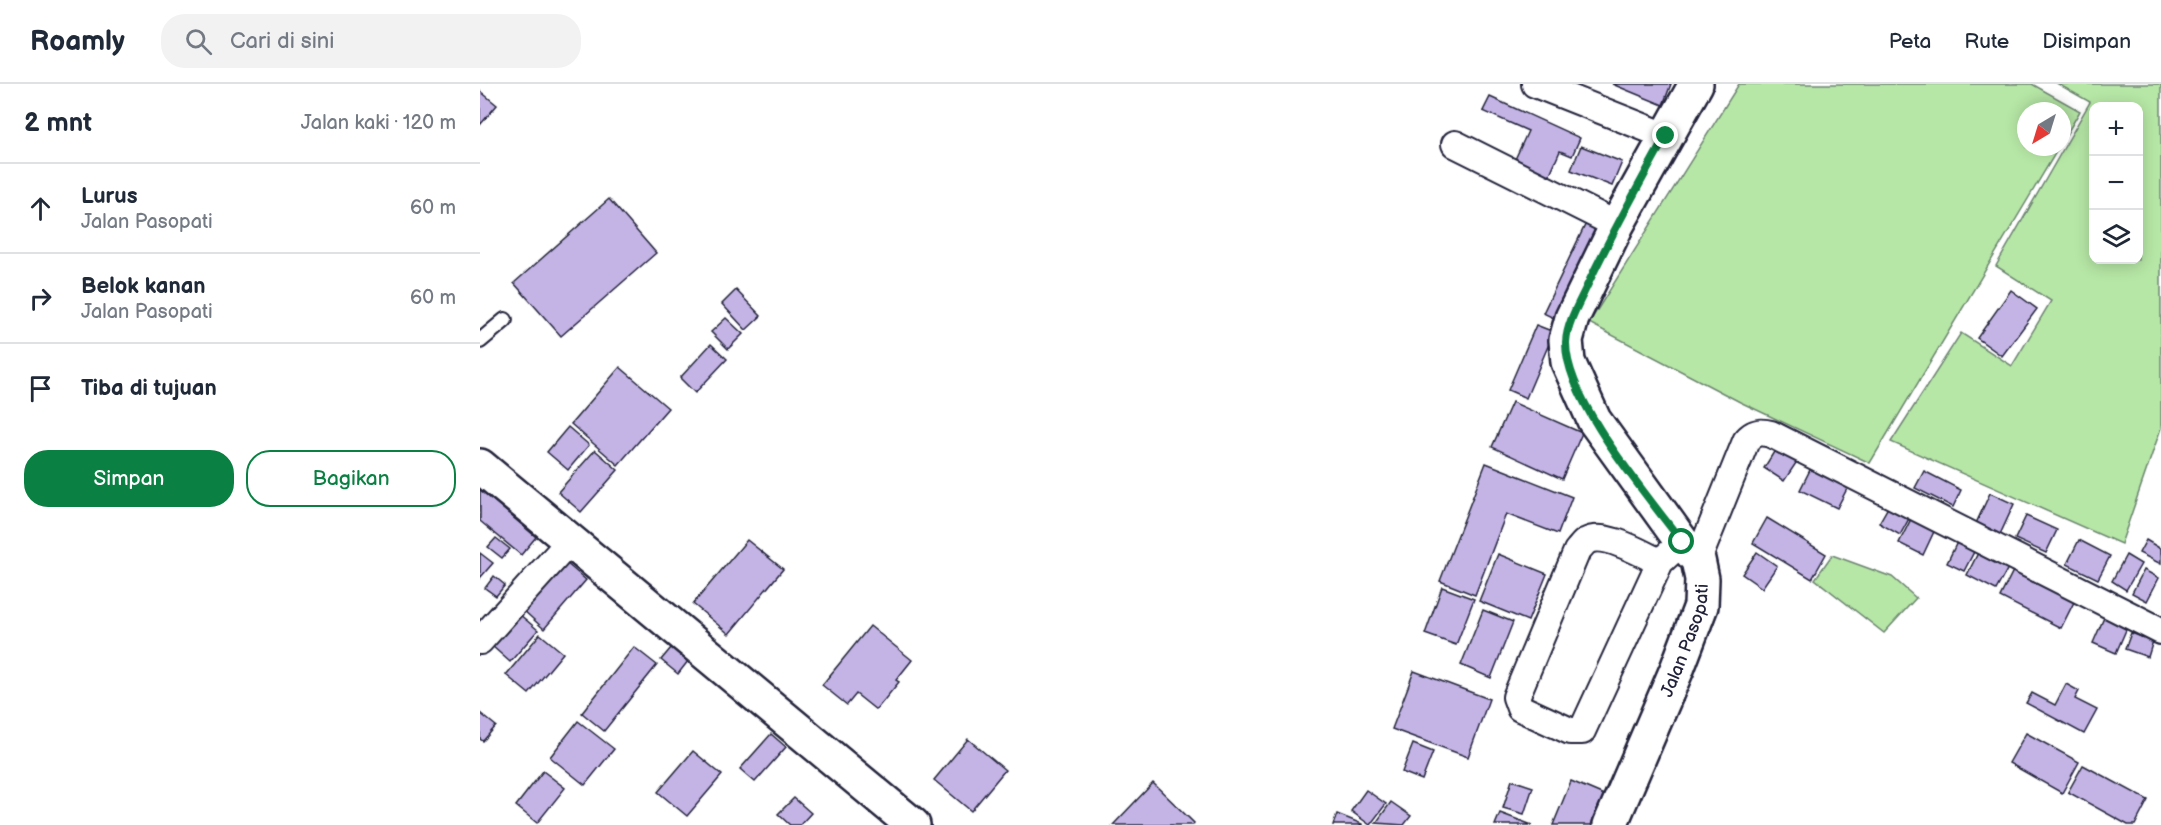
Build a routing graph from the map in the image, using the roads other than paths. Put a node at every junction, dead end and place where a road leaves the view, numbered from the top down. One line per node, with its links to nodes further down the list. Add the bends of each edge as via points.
1 (1535, 84): 3 (street)
2 (1696, 84): 3 (street, Jalan Pasopati)
3 (1666, 136): 5 (street, Jalan Pasopati)
4 (1455, 144): 5 (street)
5 (1617, 225): 10 (street, Jalan Pasopati, via 1572,318 1566,340 1568,362 1594,420)
6 (505, 320): 7 (lane)
7 (480, 341)
8 (480, 466): 9 (street)
9 (570, 541): 12 (street); 13 (street)
10 (1680, 555): 10 (street, via 1582,730 1570,731 1520,708 1516,697 1577,551 1587,541 1610,540); 11 (street, via 1746,441 1753,434 1764,432); 14 (street, Jalan Pasopati, via 1702,579 1701,606)
11 (2161, 631)
12 (480, 641)
13 (914, 825)
14 (1610, 825)

